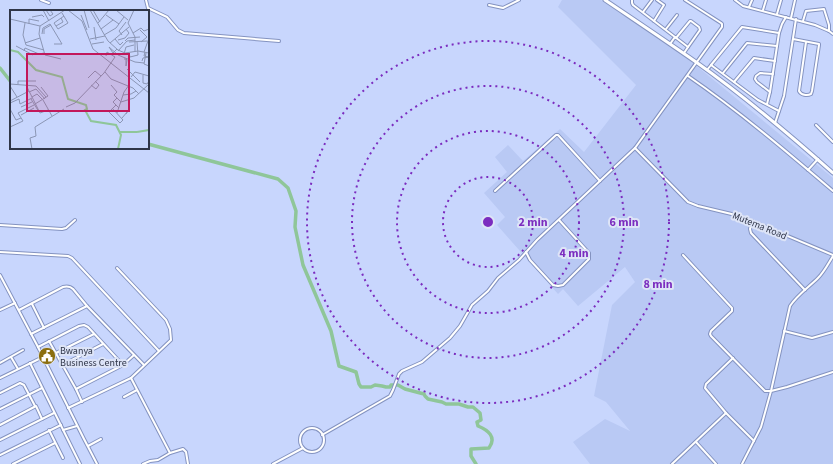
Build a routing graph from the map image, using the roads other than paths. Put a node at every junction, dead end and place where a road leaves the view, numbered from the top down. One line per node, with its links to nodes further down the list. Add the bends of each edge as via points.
1 (41, 0): 14 (street)
2 (146, 0): 32 (street, via 148,8 167,17 184,33)
3 (519, 0): 15 (street, via 503,8)
4 (607, 0): 34 (main road)
5 (632, 0): 18 (street, via 633,5)
6 (652, 0): 18 (street)
7 (657, 0): 24 (street, via 664,6)
8 (685, 0): 39 (street, via 722,24)
9 (736, 0): 16 (street)
10 (752, 0): 16 (street)
11 (766, 0): 17 (street)
12 (781, 0): 19 (street)
13 (794, 0): 22 (street)
14 (49, 3)
15 (489, 5)
16 (749, 8): 17 (street)
17 (763, 11): 19 (street)
18 (643, 12): 24 (street)
19 (777, 14): 21 (street)
20 (677, 15): 26 (street)
21 (786, 17): 22 (street); 28 (street)
22 (790, 18): 23 (street)
23 (796, 19): 25 (street); 31 (street)
24 (654, 21): 26 (street)
25 (803, 21): 27 (street); 27 (street, via 807,10 824,9)
26 (666, 29): 30 (street)
27 (829, 31): 29 (street)
28 (779, 33): 35 (street); 40 (street, via 742,27)
29 (833, 34)
30 (676, 37): 34 (street); 36 (street); 36 (street, via 692,21 700,29)
31 (793, 39): 33 (street); 50 (street, via 784,96)
32 (279, 41)
33 (806, 42): 33 (street, via 819,45 812,91 808,95 799,91)
34 (670, 44): 37 (main road)
35 (777, 46): 38 (street); 42 (street, via 747,43)
36 (688, 47): 37 (street)
37 (684, 53): 39 (main road)
38 (775, 61): 43 (street); 46 (street, via 754,58)
39 (696, 62): 41 (main road); 44 (street)
40 (711, 65): 41 (street); 42 (street)
41 (707, 70): 47 (main road)
42 (723, 74): 45 (street)
43 (773, 74): 48 (street); 48 (street, via 760,73 755,79)
44 (688, 76): 54 (street); 56 (street, via 740,113)
45 (731, 80): 46 (street); 47 (street)
46 (734, 82): 49 (street)
47 (727, 85): 51 (main road)
48 (770, 92): 49 (street)
49 (767, 104): 50 (street)
50 (779, 111): 51 (street)
51 (775, 123): 55 (main road)
52 (816, 125): 53 (street)
53 (833, 142)
54 (635, 148): 58 (street); 63 (street, Mutema Road, via 688,202)
55 (818, 159): 56 (street); 57 (main road)
56 (808, 170): 60 (street)
57 (833, 172)
58 (600, 181): 59 (street, via 556,135); 62 (street)
59 (495, 191)
60 (833, 191)
61 (75, 220): 64 (street, via 62,229)
62 (559, 220): 66 (street); 66 (street, via 589,254 589,259 563,285 553,284 530,260)
63 (752, 220): 68 (street, Mutema Road); 71 (street, via 751,233)
64 (0, 224)
65 (0, 252): 86 (street, via 72,258)
66 (526, 252): 120 (street, via 472,304 450,338 422,362 399,374 390,396)
67 (683, 255): 91 (street, via 732,308 710,334)
68 (833, 256): 71 (street, via 822,274)
69 (117, 268): 86 (street, via 167,323 171,340)
70 (0, 276): 72 (street)
71 (804, 290): 78 (street, via 790,306)
72 (15, 302): 75 (street); 76 (street)
73 (32, 303): 74 (street, via 67,286 73,289); 76 (street); 77 (street)
74 (87, 306): 77 (street); 88 (street)
75 (0, 310)
76 (18, 310): 80 (street)
77 (44, 328): 80 (street)
78 (784, 331): 79 (street, via 812,338); 104 (street)
79 (833, 332)
80 (31, 334): 84 (street)
81 (94, 334): 82 (street, via 87,326 81,325); 83 (street); 87 (street)
82 (49, 341): 84 (street); 87 (street)
83 (103, 344): 92 (street); 95 (street)
84 (38, 347): 90 (street)
85 (23, 350): 89 (street)
86 (159, 351): 96 (street)
87 (56, 353): 102 (street)
88 (134, 355): 95 (street); 96 (street)
89 (11, 357): 93 (street); 97 (street)
90 (43, 357): 94 (street); 110 (street)
91 (733, 358): 104 (street, via 765,391); 113 (street, via 705,386)
92 (70, 361)
93 (0, 362)
94 (30, 364): 97 (street); 101 (street)
95 (123, 365): 102 (street)
96 (144, 365): 100 (street)
97 (18, 369): 99 (street)
98 (833, 372): 104 (street)
99 (0, 378)
100 (131, 378): 103 (street); 108 (street)
101 (42, 388): 106 (street); 112 (street)
102 (76, 389): 108 (street)
103 (137, 390): 107 (street); 128 (street)
104 (771, 391): 123 (street, via 761,427)
105 (0, 394): 106 (street, via 21,383)
106 (29, 394): 109 (street); 111 (street)
107 (124, 397)
108 (82, 402): 110 (street)
109 (36, 406): 114 (street); 115 (street)
110 (68, 408): 117 (street)
111 (0, 409)
112 (54, 412): 114 (street); 116 (street)
113 (726, 412): 123 (street); 124 (street)
114 (42, 419): 122 (street)
115 (0, 425)
116 (61, 425): 118 (street); 119 (street)
117 (77, 426): 119 (street); 126 (street)
118 (49, 430): 125 (street); 129 (street)
119 (64, 430): 132 (street)
120 (322, 435): 127 (street, via 324,440 320,449 310,452); 127 (street, via 319,430 307,429 300,438)
121 (101, 439): 126 (street)
122 (0, 440)
123 (754, 441): 139 (street)
124 (696, 442): 137 (street); 138 (street)
125 (55, 443): 130 (street); 131 (street)
126 (88, 446): 133 (street)
127 (303, 448): 136 (street)
128 (170, 453): 134 (street, via 160,460); 135 (street, via 183,449)
129 (0, 456)
130 (63, 458)
131 (13, 464)
132 (80, 464)
133 (97, 464)
134 (143, 464)
135 (188, 464)
136 (273, 464)
137 (672, 464)
138 (716, 464)
139 (742, 464)

